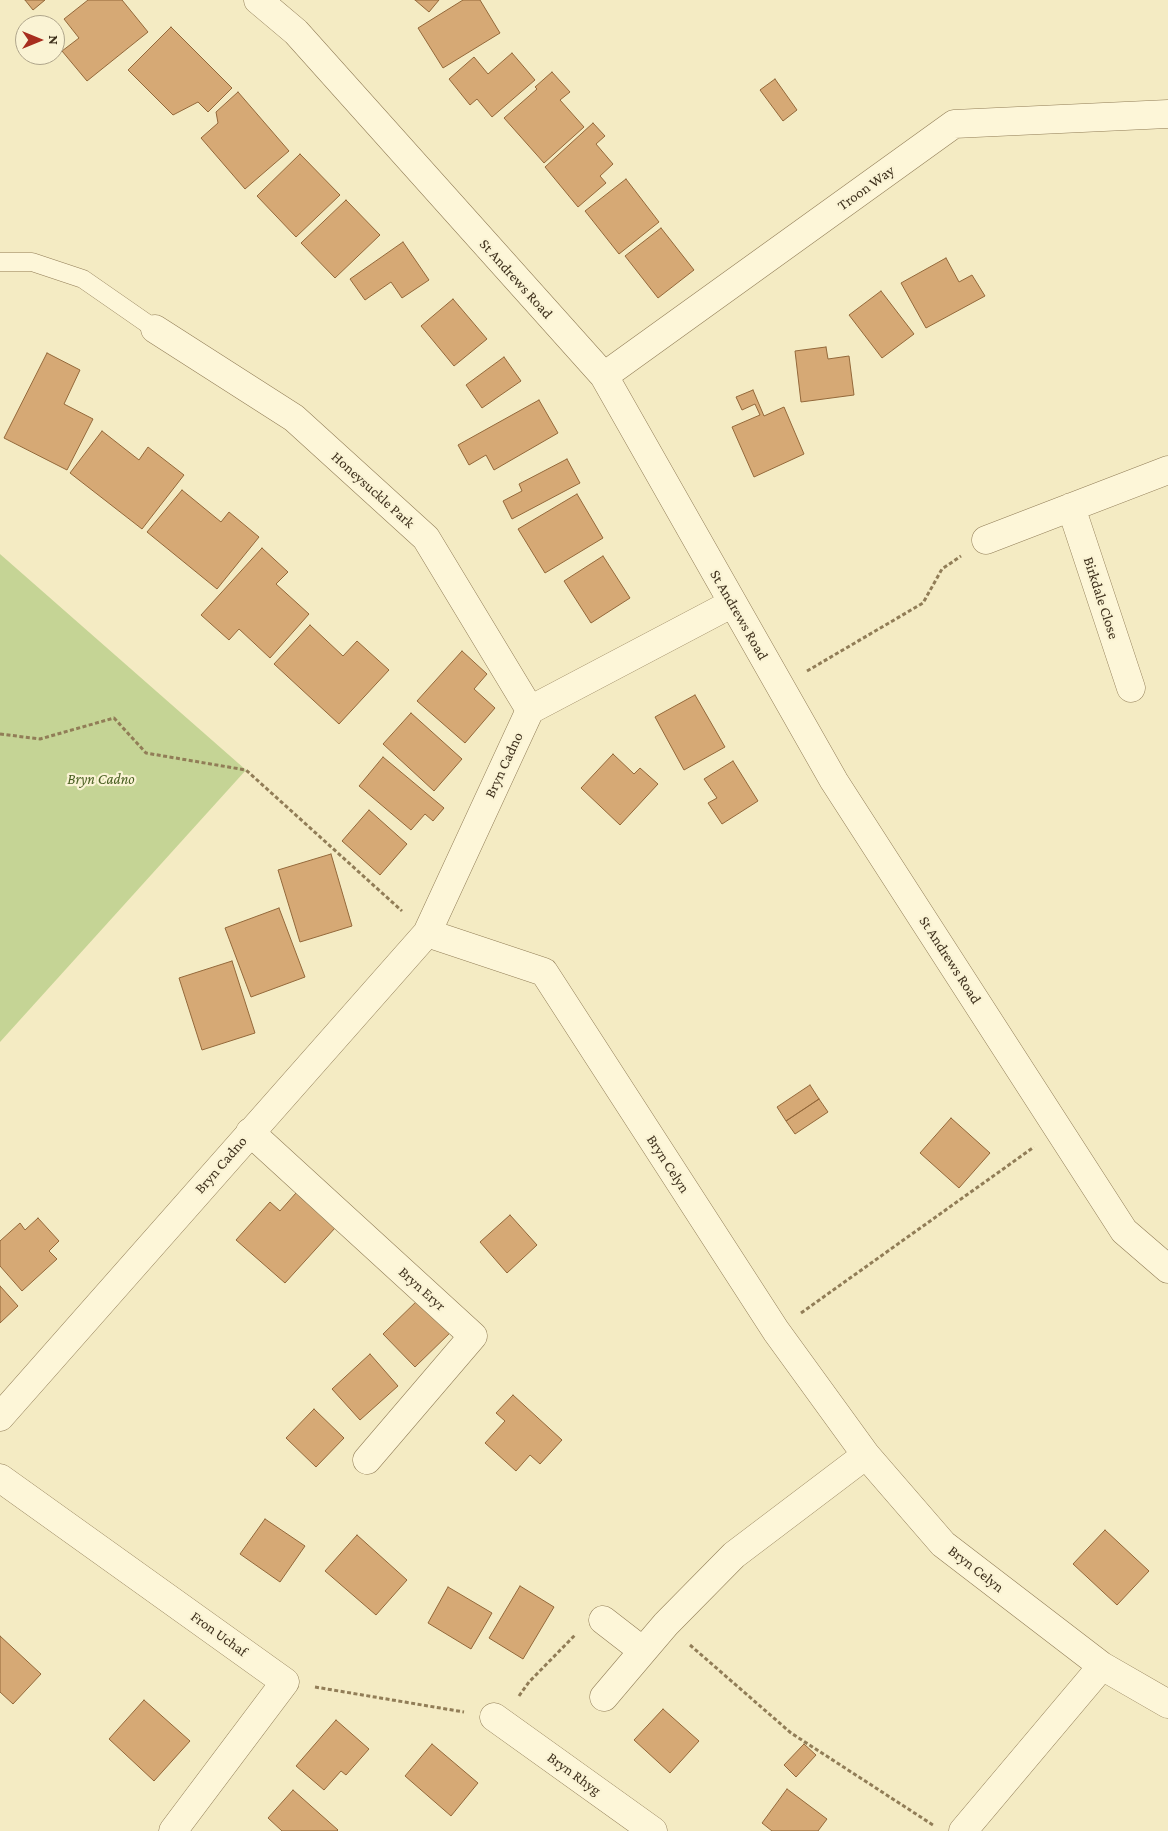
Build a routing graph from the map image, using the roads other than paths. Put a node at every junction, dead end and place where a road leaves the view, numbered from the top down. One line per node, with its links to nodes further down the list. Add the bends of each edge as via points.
1 (258, 0): 5 (street, St Andrews Road, via 296,32)
2 (1168, 114): 5 (street, Troon Way, via 954,124)
3 (0, 262): 4 (lane, via 32,262 83,280)
4 (155, 329): 11 (street, Honeysuckle Park, via 294,418 426,538)
5 (604, 376): 9 (street, St Andrews Road)
6 (1168, 470): 7 (street)
7 (1071, 507): 8 (street); 10 (street, Birkdale Close)
8 (986, 540)
9 (733, 602): 11 (street); 14 (street, St Andrews Road, via 834,781 1124,1231)
10 (1131, 688)
11 (530, 710): 12 (street, Bryn Cadno)
12 (427, 933): 13 (street, Bryn Cadno); 16 (street, Bryn Celyn, via 544,972 776,1331)
13 (250, 1132): 15 (street, Bryn Cadno); 17 (street, Bryn Eryr, via 473,1336)
14 (1168, 1269)
15 (0, 1417)
16 (866, 1455): 20 (street, via 734,1555); 21 (street, Bryn Celyn, via 943,1544)
17 (367, 1460)
18 (0, 1478): 25 (street, Fron Uchaf, via 286,1682)
19 (603, 1620): 20 (street)
20 (642, 1651): 22 (street)
21 (1102, 1666): 23 (street, Bryn Celyn); 27 (street)
22 (604, 1697)
23 (1168, 1704)
24 (498, 1720): 26 (street, Bryn Rhyg)
25 (173, 1831)
26 (654, 1831)
27 (963, 1831)

